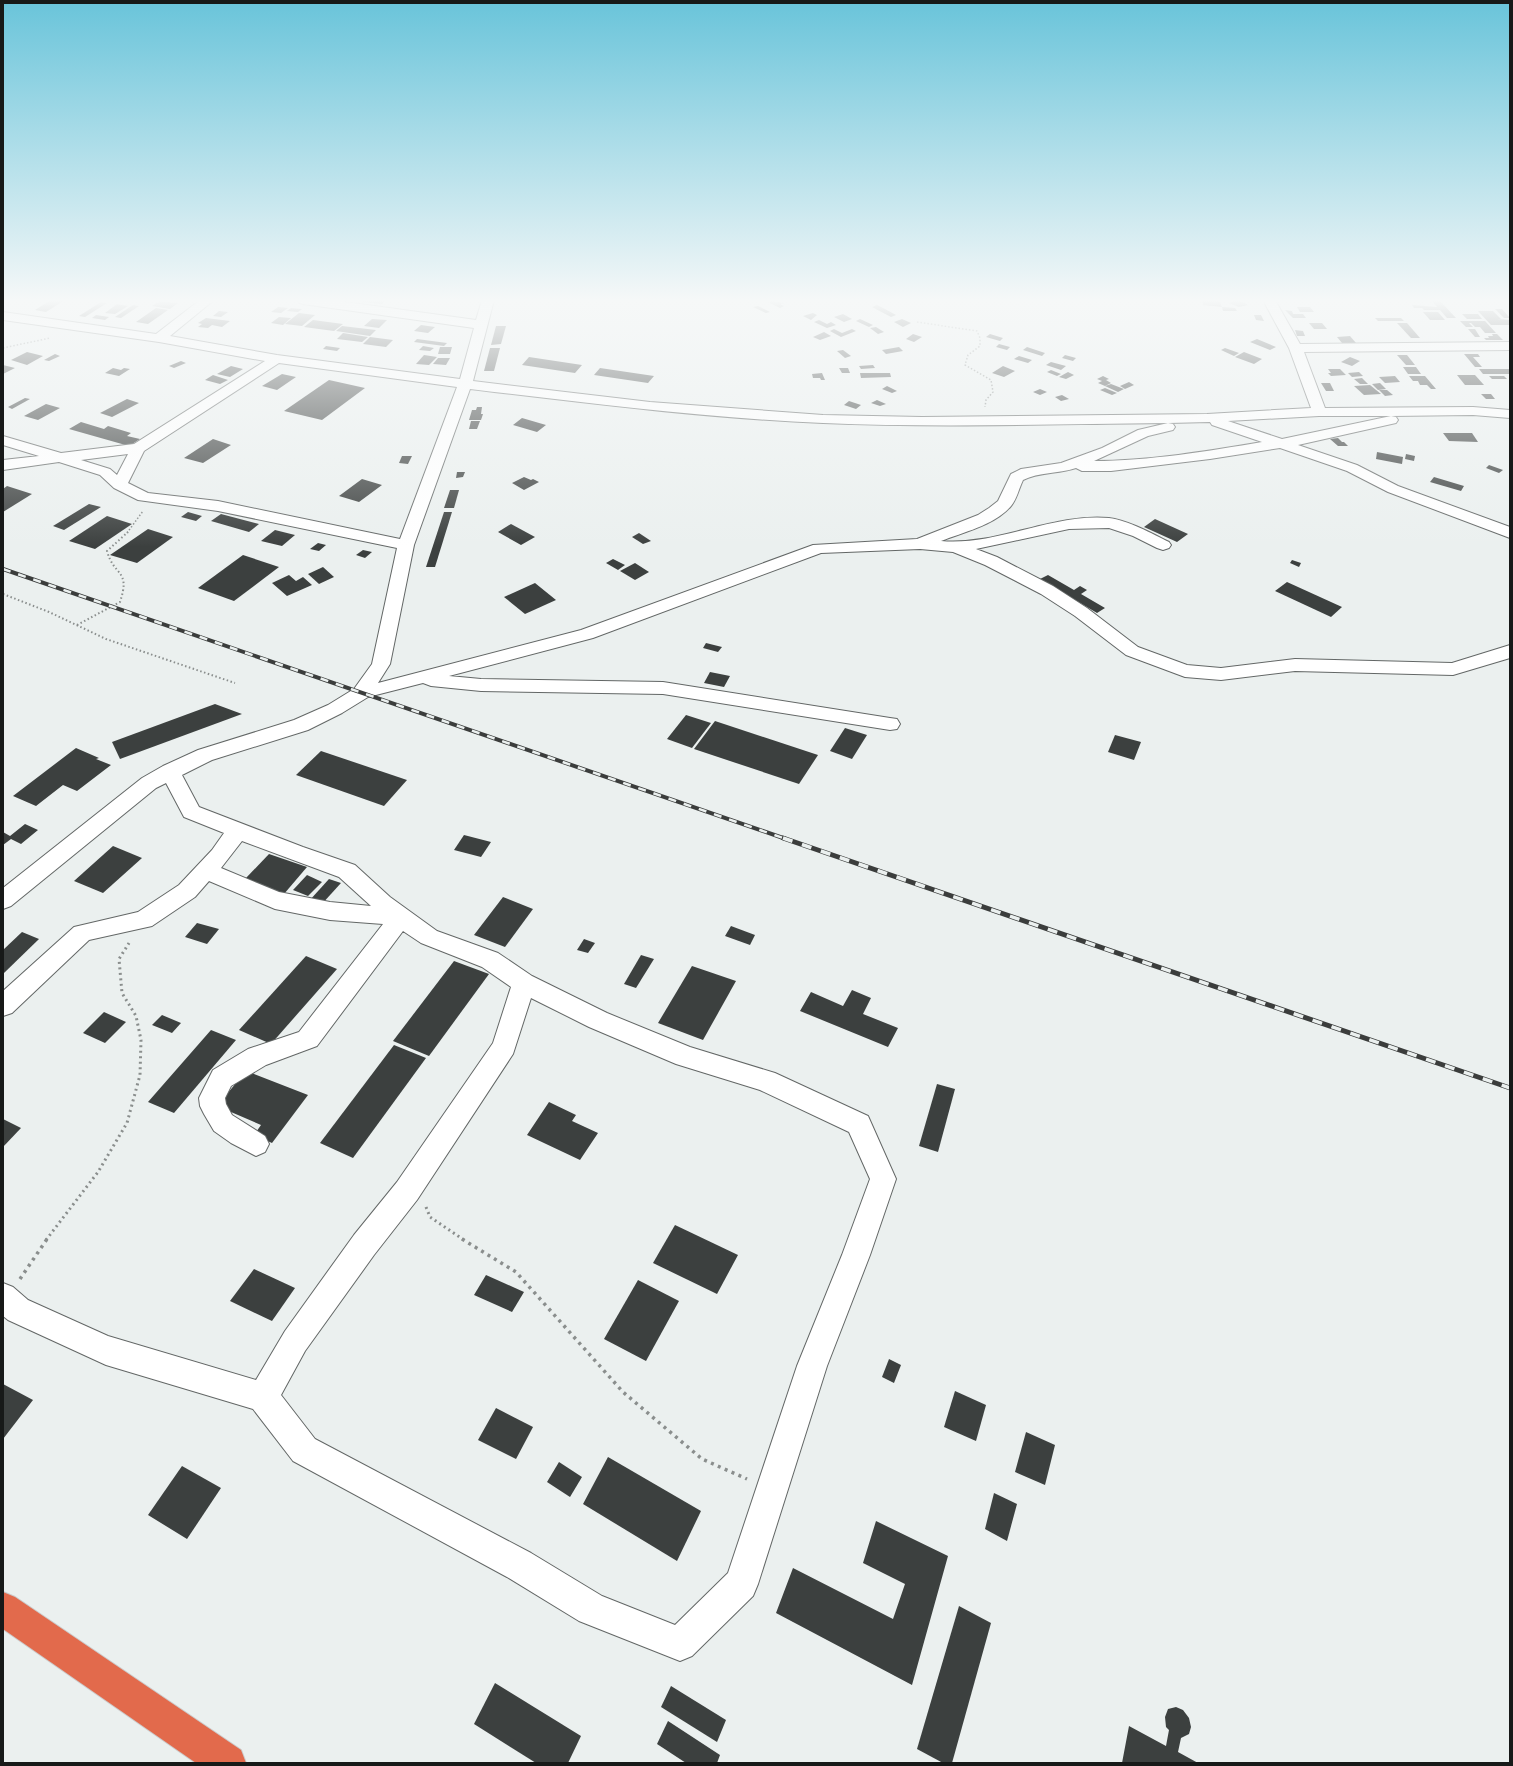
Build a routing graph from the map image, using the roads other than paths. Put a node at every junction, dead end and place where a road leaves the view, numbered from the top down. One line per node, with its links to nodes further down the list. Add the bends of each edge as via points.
1 (240, 382): 11 (street)
2 (454, 382): 4 (street)
3 (1308, 382): 5 (street)
4 (466, 384): 8 (street, via 650,406 807,418 922,421); 18 (street)
5 (1318, 412): 6 (street); 8 (street)
6 (1408, 412): 7 (street, via 1473,411); 10 (street, via 1392,420)
7 (1510, 414)
8 (1207, 418): 10 (street); 14 (street, via 1142,433 1107,452)
9 (3, 440): 12 (street)
10 (1280, 444): 14 (street, via 1111,466); 16 (street, via 1352,468 1393,489)
11 (138, 448): 12 (street); 15 (street)
12 (60, 458): 13 (street); 15 (street, via 105,472)
13 (3, 465)
14 (1063, 466): 17 (street, via 1016,476 1005,502 995,511 984,518)
15 (119, 485): 18 (street, via 144,497 218,506)
16 (1510, 533)
17 (919, 544): 20 (street); 22 (street, via 819,548 587,634)
18 (406, 545): 23 (street, via 381,664)
19 (1163, 545): 20 (street, via 1110,523 1069,524 996,542)
20 (956, 547): 21 (street, via 991,561 1047,590 1132,651 1185,671 1221,674 1295,665 1453,669)
21 (1510, 651)
22 (416, 678): 23 (street); 24 (street, via 482,684 663,688)
23 (361, 693): 25 (street, via 302,725 205,755)
24 (890, 724)
25 (170, 771): 26 (street, via 191,812); 28 (street, via 150,783)
26 (238, 830): 27 (street, via 220,856); 29 (street, via 347,871 382,903)
27 (206, 870): 29 (street, via 275,900 330,911); 31 (street, via 187,891 144,920 82,933)
28 (3, 900)
29 (402, 917): 30 (street, via 429,937 490,960); 32 (street, via 308,1040 257,1057 222,1078 212,1098 213,1106 224,1123 240,1136)
30 (524, 983): 34 (street, via 504,1048 414,1181 295,1341); 34 (street, via 598,1020 685,1056 766,1081 859,1124 883,1179 812,1366 741,1584 680,1644 591,1609 519,1565 304,1450)
31 (3, 1006)
32 (256, 1144)
33 (5, 1298): 34 (street, via 18,1310 106,1350)
34 (263, 1397)
35 (3, 1609): 36 (highway)
36 (228, 1763)

